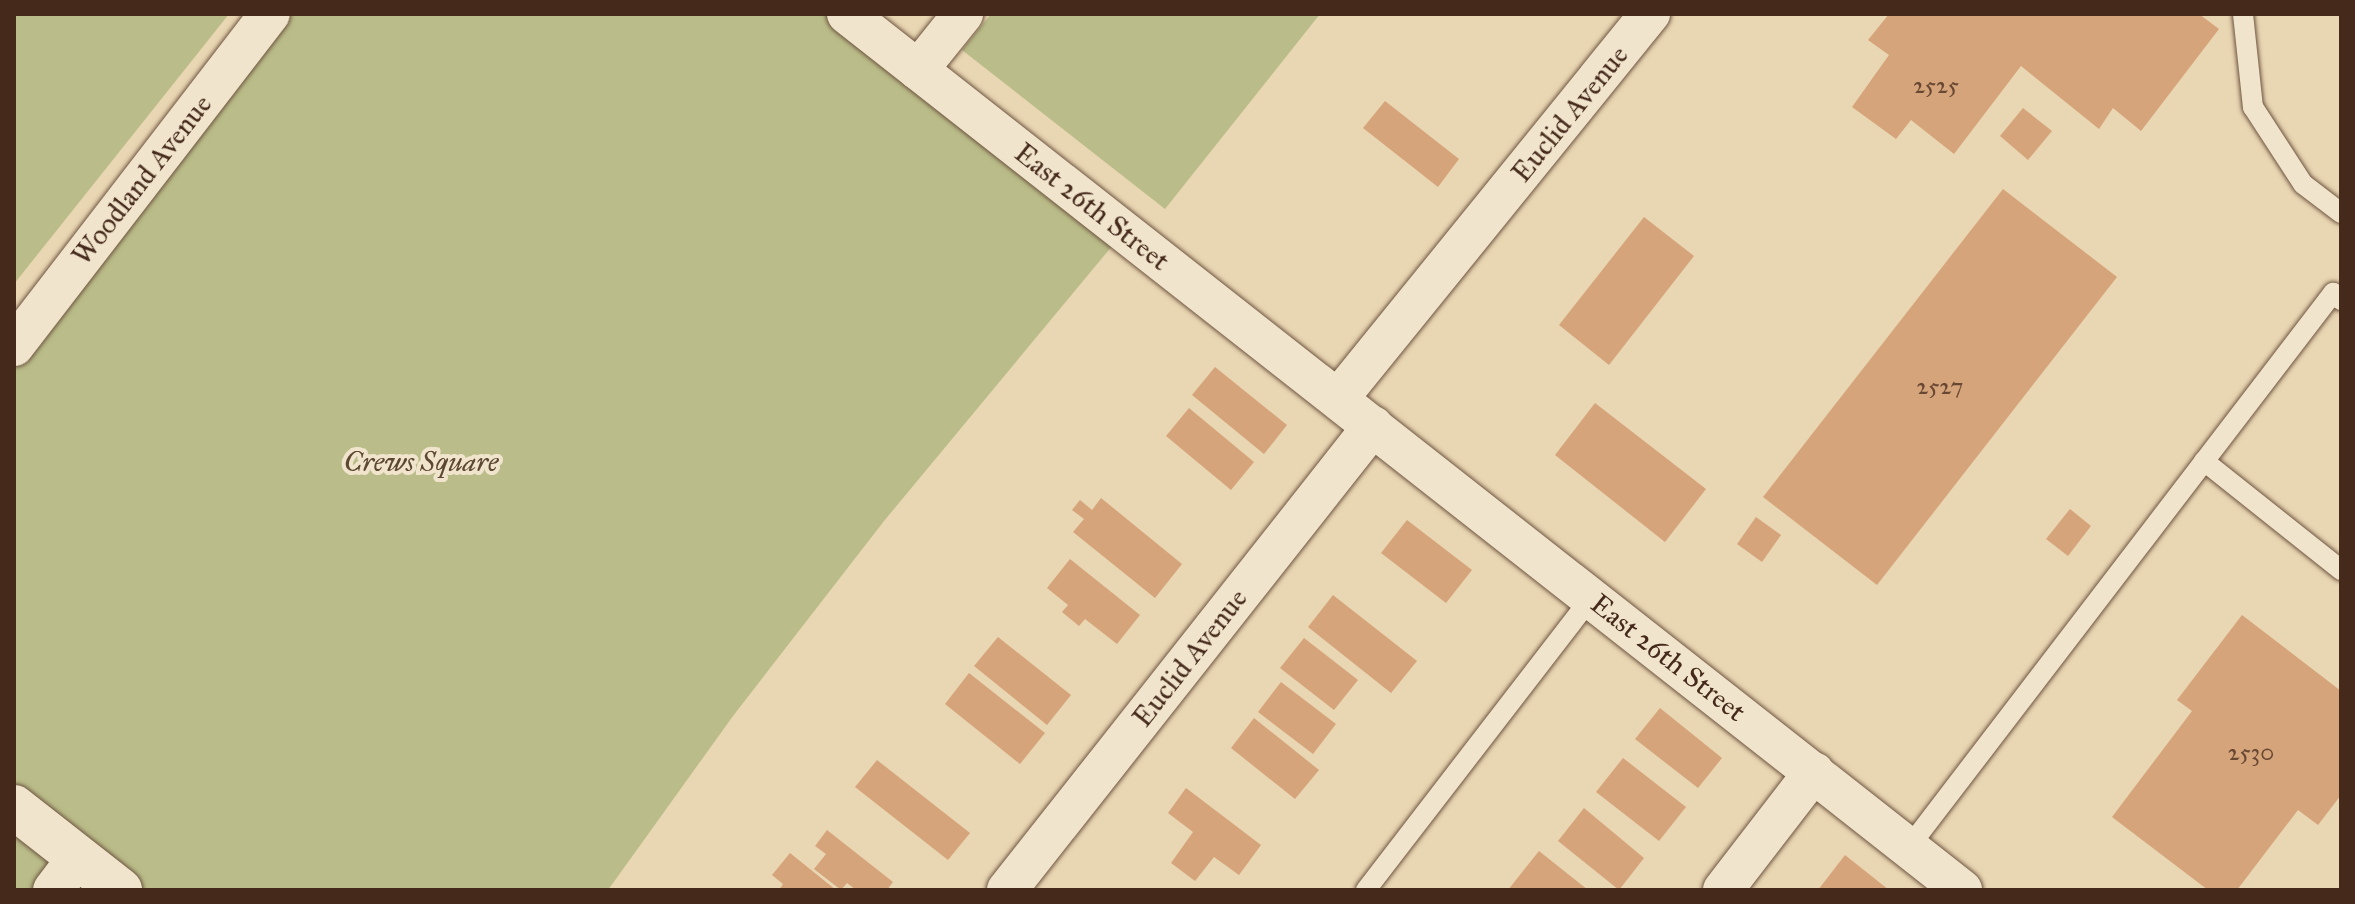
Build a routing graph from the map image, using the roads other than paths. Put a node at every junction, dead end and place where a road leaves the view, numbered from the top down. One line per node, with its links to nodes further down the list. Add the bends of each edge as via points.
1 (270, 14): 9 (street, Woodland Avenue)
2 (847, 14): 6 (street, East 26th Street)
3 (963, 14): 6 (street)
4 (1650, 14): 10 (street, Euclid Avenue)
5 (2243, 14): 7 (lane, via 2253,107 2303,184)
6 (918, 70): 10 (street, East 26th Street)
7 (2341, 213)
8 (2341, 300): 12 (lane, via 2333,293)
9 (14, 346)
10 (1338, 399): 11 (street, East 26th Street)
11 (1373, 426): 14 (street, East 26th Street); 20 (street, Euclid Avenue)
12 (2204, 461): 13 (lane); 17 (lane)
13 (2341, 570)
14 (1591, 598): 15 (street, East 26th Street); 21 (lane)
15 (1814, 772): 17 (street, East 26th Street); 22 (street)
16 (14, 807): 18 (main road)
17 (1909, 847): 23 (street, East 26th Street)
18 (66, 874): 19 (main road)
19 (120, 890)
20 (1007, 890)
21 (1366, 890)
22 (1723, 890)
23 (1962, 890)

